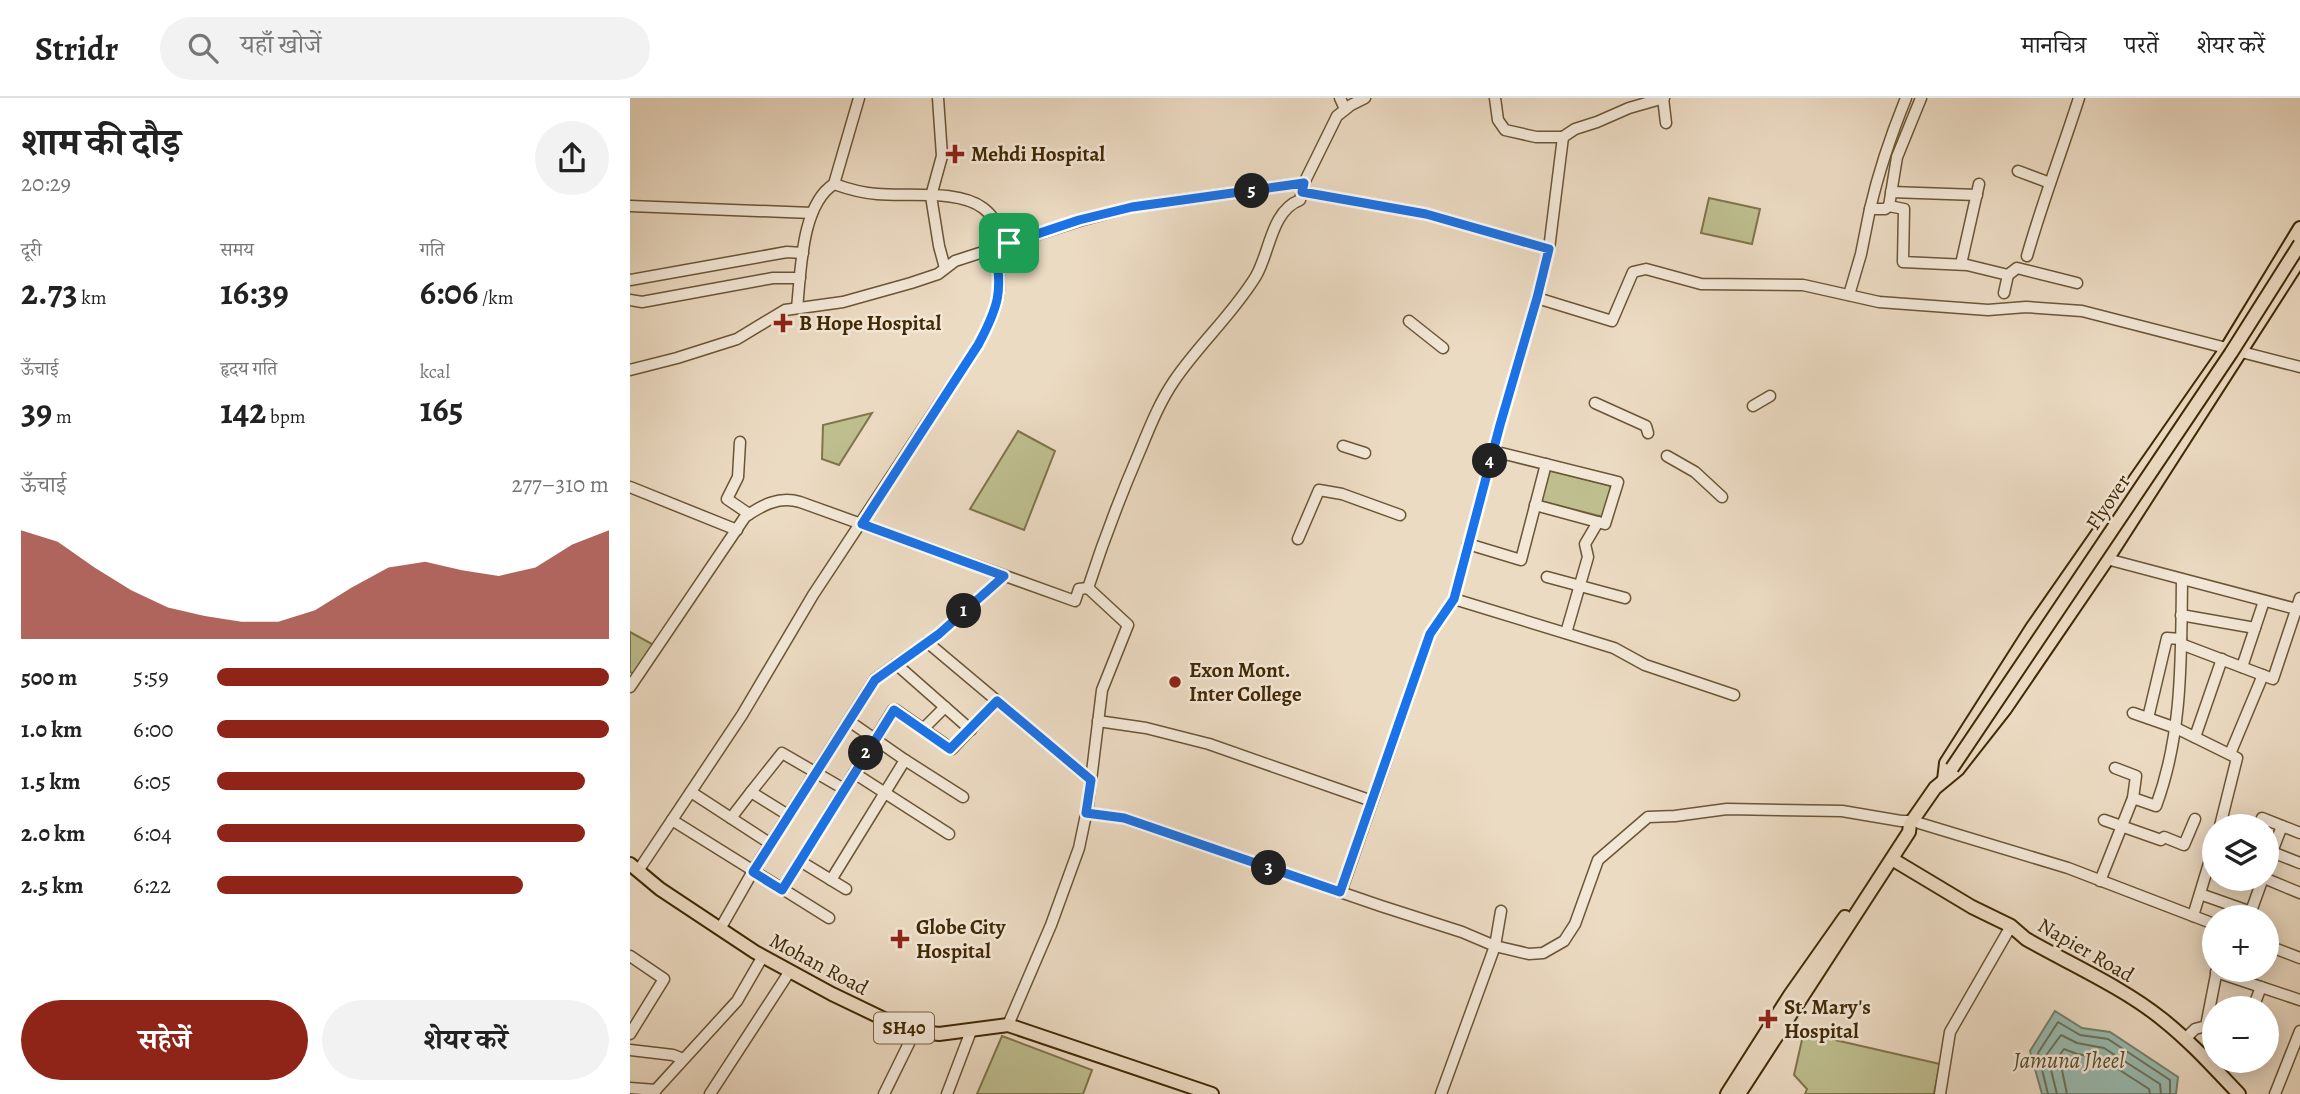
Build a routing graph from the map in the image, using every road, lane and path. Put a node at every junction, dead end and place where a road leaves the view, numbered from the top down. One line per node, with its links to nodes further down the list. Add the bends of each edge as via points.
1 (859, 98): 15 (street)
2 (938, 98): 18 (street, via 942,156)
3 (1340, 98): 10 (street)
4 (1365, 98): 10 (street)
5 (1495, 98): 12 (street, via 1497,120 1504,130)
6 (1664, 98): 11 (street); 12 (street, via 1575,128)
7 (2079, 98): 14 (street)
8 (1905, 101): 9 (street); 21 (street)
9 (1919, 103): 17 (street, via 1897,158)
10 (1345, 109): 16 (street, via 1337,116)
11 (1666, 123)
12 (1563, 137): 27 (street)
13 (2018, 171): 14 (street)
14 (2050, 183): 29 (street)
15 (834, 184): 18 (street, via 876,194); 22 (street, via 824,190)
16 (1303, 188): 24 (street, via 1132,207); 27 (street, via 1426,214); 73 (street, via 1300,200 1290,204 1275,228 1257,274 1174,382 1112,514)
17 (1891, 192): 20 (street); 31 (street, via 1978,189)
18 (931, 196): 24 (street, via 965,200 983,208); 32 (street)
19 (630, 206): 22 (street)
20 (1889, 206): 21 (street); 31 (street, via 1905,211 1902,262)
21 (1870, 209): 38 (street)
22 (812, 213): 28 (street)
23 (2300, 228): 44 (main road)
24 (1009, 243): 26 (street)
25 (2300, 244): 107 (main road, Flyover, bridge)
26 (995, 248): 32 (street); 63 (street, via 1000,275 994,314)
27 (1549, 249): 39 (street)
28 (803, 253): 34 (street); 35 (street)
29 (2027, 257)
30 (2300, 259): 44 (main road)
31 (1961, 264): 33 (street)
32 (945, 268): 41 (street, via 911,284 843,302)
33 (2008, 275): 36 (street, via 2017,268); 37 (street)
34 (800, 278): 40 (street, via 773,278 642,302); 41 (street)
35 (630, 280)
36 (2077, 284)
37 (2004, 292)
38 (1849, 295): 39 (street, via 1803,285 1701,284 1646,269 1633,272 1612,321); 44 (street, via 1879,302 1988,310 2082,311)
39 (1537, 298): 53 (street)
40 (630, 300)
41 (797, 308): 46 (street, via 785,310 737,339)
42 (1409, 321): 43 (street)
43 (1443, 348)
44 (2233, 349): 45 (street); 67 (main road); 68 (main road)
45 (2300, 367)
46 (630, 370)
47 (1770, 396): 49 (street)
48 (1595, 403): 50 (street, via 1646,426)
49 (1753, 406)
50 (1648, 433)
51 (740, 442): 60 (street, via 738,477 727,499)
52 (1343, 446): 54 (street)
53 (1493, 451): 56 (street); 66 (street)
54 (1365, 453)
55 (1667, 456): 58 (street, via 1695,472)
56 (1546, 464): 59 (street); 62 (street, via 1618,482 1605,524)
57 (630, 487): 64 (street)
58 (1723, 497)
59 (1535, 505): 62 (street); 66 (street, via 1521,560)
60 (749, 514): 63 (street, via 788,499); 64 (street)
61 (1400, 515): 65 (street, via 1319,490)
62 (1598, 522): 72 (street, via 1585,544 1587,558)
63 (862, 524): 69 (street); 109 (street)
64 (737, 530): 88 (street)
65 (1298, 539)
66 (1468, 544): 76 (street)
67 (2089, 547): 68 (street); 107 (main road, via 1946,763)
68 (2106, 561): 71 (street); 107 (main road, via 2005,709)
69 (1004, 576): 73 (street, via 1075,601 1079,589); 83 (street)
70 (1547, 577): 72 (street)
71 (2182, 580): 77 (street); 79 (street)
72 (1580, 586): 74 (street); 81 (street)
73 (1088, 588): 95 (street, via 1128,625 1102,690)
74 (1625, 598)
75 (2300, 598): 78 (street)
76 (1454, 599): 81 (street); 114 (street, via 1430,634)
77 (2264, 601): 78 (street); 80 (street)
78 (2297, 609): 87 (street, via 2273,679)
79 (2181, 615): 80 (street); 82 (street)
80 (2255, 628): 86 (street)
81 (1566, 634): 89 (street)
82 (2181, 641): 84 (street); 93 (street, via 2167,638); 96 (street)
83 (927, 642): 85 (street); 90 (street)
84 (2222, 659): 86 (street); 99 (street)
85 (896, 664): 91 (street); 94 (street, via 875,680)
86 (2242, 667): 87 (street)
87 (2263, 675): 101 (street)
88 (630, 687)
89 (1734, 695)
90 (997, 701): 98 (street); 106 (street)
91 (944, 707): 97 (street); 98 (street)
92 (2133, 713): 93 (street)
93 (2148, 718): 96 (street)
94 (849, 722): 100 (street); 104 (street)
95 (1098, 722): 106 (street); 114 (street, via 1209,744)
96 (2176, 728): 99 (street); 113 (street, via 2157,806)
97 (923, 729): 98 (street, via 950,749); 100 (street, via 894,710)
98 (971, 730)
99 (2195, 737): 101 (street)
100 (875, 739): 102 (street); 105 (street)
101 (2231, 754): 116 (street, via 2237,758)
102 (905, 761): 111 (street); 112 (street)
103 (2115, 768): 113 (street, via 2136,776)
104 (817, 773): 108 (street); 110 (street, via 782,753); 117 (street)
105 (854, 773): 108 (street); 111 (street)
106 (1091, 780): 115 (street)
107 (1943, 782): 123 (main road)
108 (844, 789): 131 (street)
109 (691, 792): 118 (street); 120 (street)
110 (751, 792): 117 (street); 118 (street)
111 (886, 793): 127 (street); 136 (street)
112 (962, 797)
113 (2133, 798): 124 (street)
114 (1372, 801): 142 (street)
115 (1086, 813): 142 (street, via 1124,818); 164 (street, via 1075,860)
116 (2223, 814)
117 (788, 815): 129 (street)
118 (732, 818): 129 (street)
119 (2196, 819): 124 (street, via 2184,845)
120 (672, 820): 134 (street); 135 (street)
121 (2104, 820): 124 (street)
122 (2279, 825): 125 (street)
123 (1914, 826): 132 (main road); 137 (street); 153 (street, via 1842,811 1727,809 1648,817 1598,860 1575,924 1564,941 1538,954)
124 (2122, 826): 137 (street)
125 (2282, 826): 126 (street); 128 (street)
126 (2300, 832)
127 (949, 834)
128 (2279, 834)
129 (771, 844): 135 (street)
130 (2279, 855): 133 (street)
131 (800, 861): 136 (street); 141 (street)
132 (1895, 861): 146 (main road); 151 (main road, Napier Road)
133 (2300, 863)
134 (634, 867): 152 (main road, Mohan Road / SH40)
135 (753, 872): 141 (street); 152 (street)
136 (831, 880): 140 (street)
137 (2100, 881): 148 (street)
138 (2279, 884): 143 (street)
139 (2202, 888): 144 (street)
140 (846, 889)
141 (782, 890): 149 (street)
142 (1340, 892): 153 (street)
143 (2300, 893)
144 (2200, 894): 145 (street); 148 (street)
145 (2228, 905)
146 (1859, 910): 180 (main road, via 1846,916); 181 (main road); 182 (main road, via 1858,922)
147 (1501, 911): 153 (street)
148 (2193, 916): 150 (street)
149 (829, 918)
150 (2202, 919)
151 (2011, 926): 169 (main road, Napier Road); 183 (street, via 1950,1032)
152 (720, 929): 155 (main road, Mohan Road / SH40)
153 (1495, 946): 179 (street)
154 (2279, 950): 157 (street)
155 (763, 956): 158 (main road, Mohan Road / SH40); 171 (street, via 737,1001)
156 (630, 957): 168 (street, via 664,979)
157 (2300, 958)
158 (790, 971): 165 (main road, Mohan Road / SH40); 175 (street)
159 (2215, 982): 169 (street, via 2206,1026)
160 (2247, 982): 161 (street)
161 (2261, 987): 162 (street); 163 (street)
162 (2258, 996)
163 (2300, 1000)
164 (1008, 1025): 166 (main road, Mohan Road / SH40); 173 (main road, Mohan Road / SH40)
165 (915, 1031): 166 (main road, Mohan Road / SH40); 176 (street)
166 (971, 1031): 177 (street)
167 (2300, 1031): 186 (street)
168 (630, 1034)
169 (2187, 1037): 184 (main road, Napier Road); 185 (main road)
170 (630, 1050): 171 (street)
171 (683, 1059): 174 (street)
172 (630, 1088): 174 (street)
173 (1192, 1091): 178 (main road, Mohan Road / SH40)
174 (654, 1092)
175 (710, 1094)
176 (884, 1094)
177 (947, 1094)
178 (1212, 1094)
179 (1441, 1094)
180 (1727, 1094)
181 (1739, 1094)
182 (1747, 1094)
183 (1940, 1094)
184 (2239, 1094)
185 (2246, 1094)
186 (2275, 1094)

